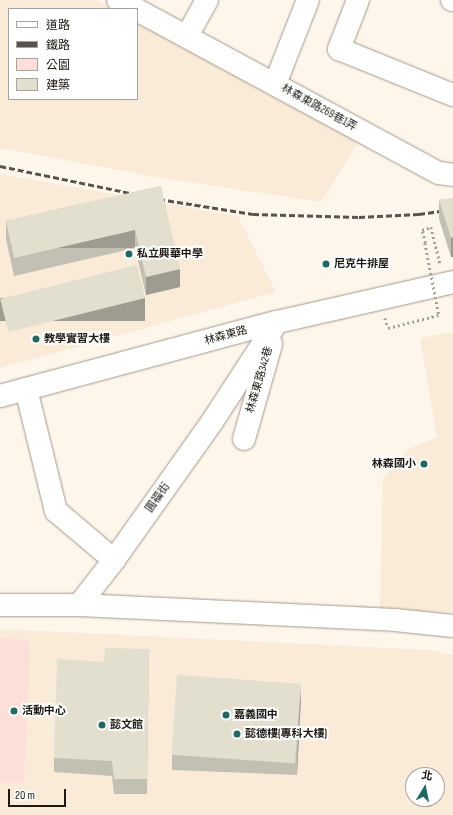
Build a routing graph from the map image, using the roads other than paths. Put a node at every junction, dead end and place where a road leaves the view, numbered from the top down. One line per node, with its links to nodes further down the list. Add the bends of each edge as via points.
1 (118, 0): 5 (street, 林森東路269巷1弄)
2 (207, 0): 7 (street)
3 (308, 0): 8 (street)
4 (358, 0): 9 (street, via 339,48)
5 (134, 8)
6 (138, 10): 7 (street, 林森東路269巷1弄)
7 (187, 36): 8 (street, 林森東路269巷1弄)
8 (275, 84): 10 (street, 林森東路269巷1弄, via 439,174)
9 (453, 95)
10 (453, 175)
11 (453, 282): 12 (street, 林森東路)
12 (277, 322): 13 (street, 林森東路); 15 (street, 林森東路342巷); 16 (street, 圓福街, via 212,422)
13 (26, 389): 14 (street, 林森東路); 16 (street, via 56,511)
14 (0, 396)
15 (244, 438)
16 (114, 560): 18 (street, 圓福街)
17 (0, 605): 18 (street)
18 (79, 605): 19 (street, via 395,620)
19 (453, 626)

